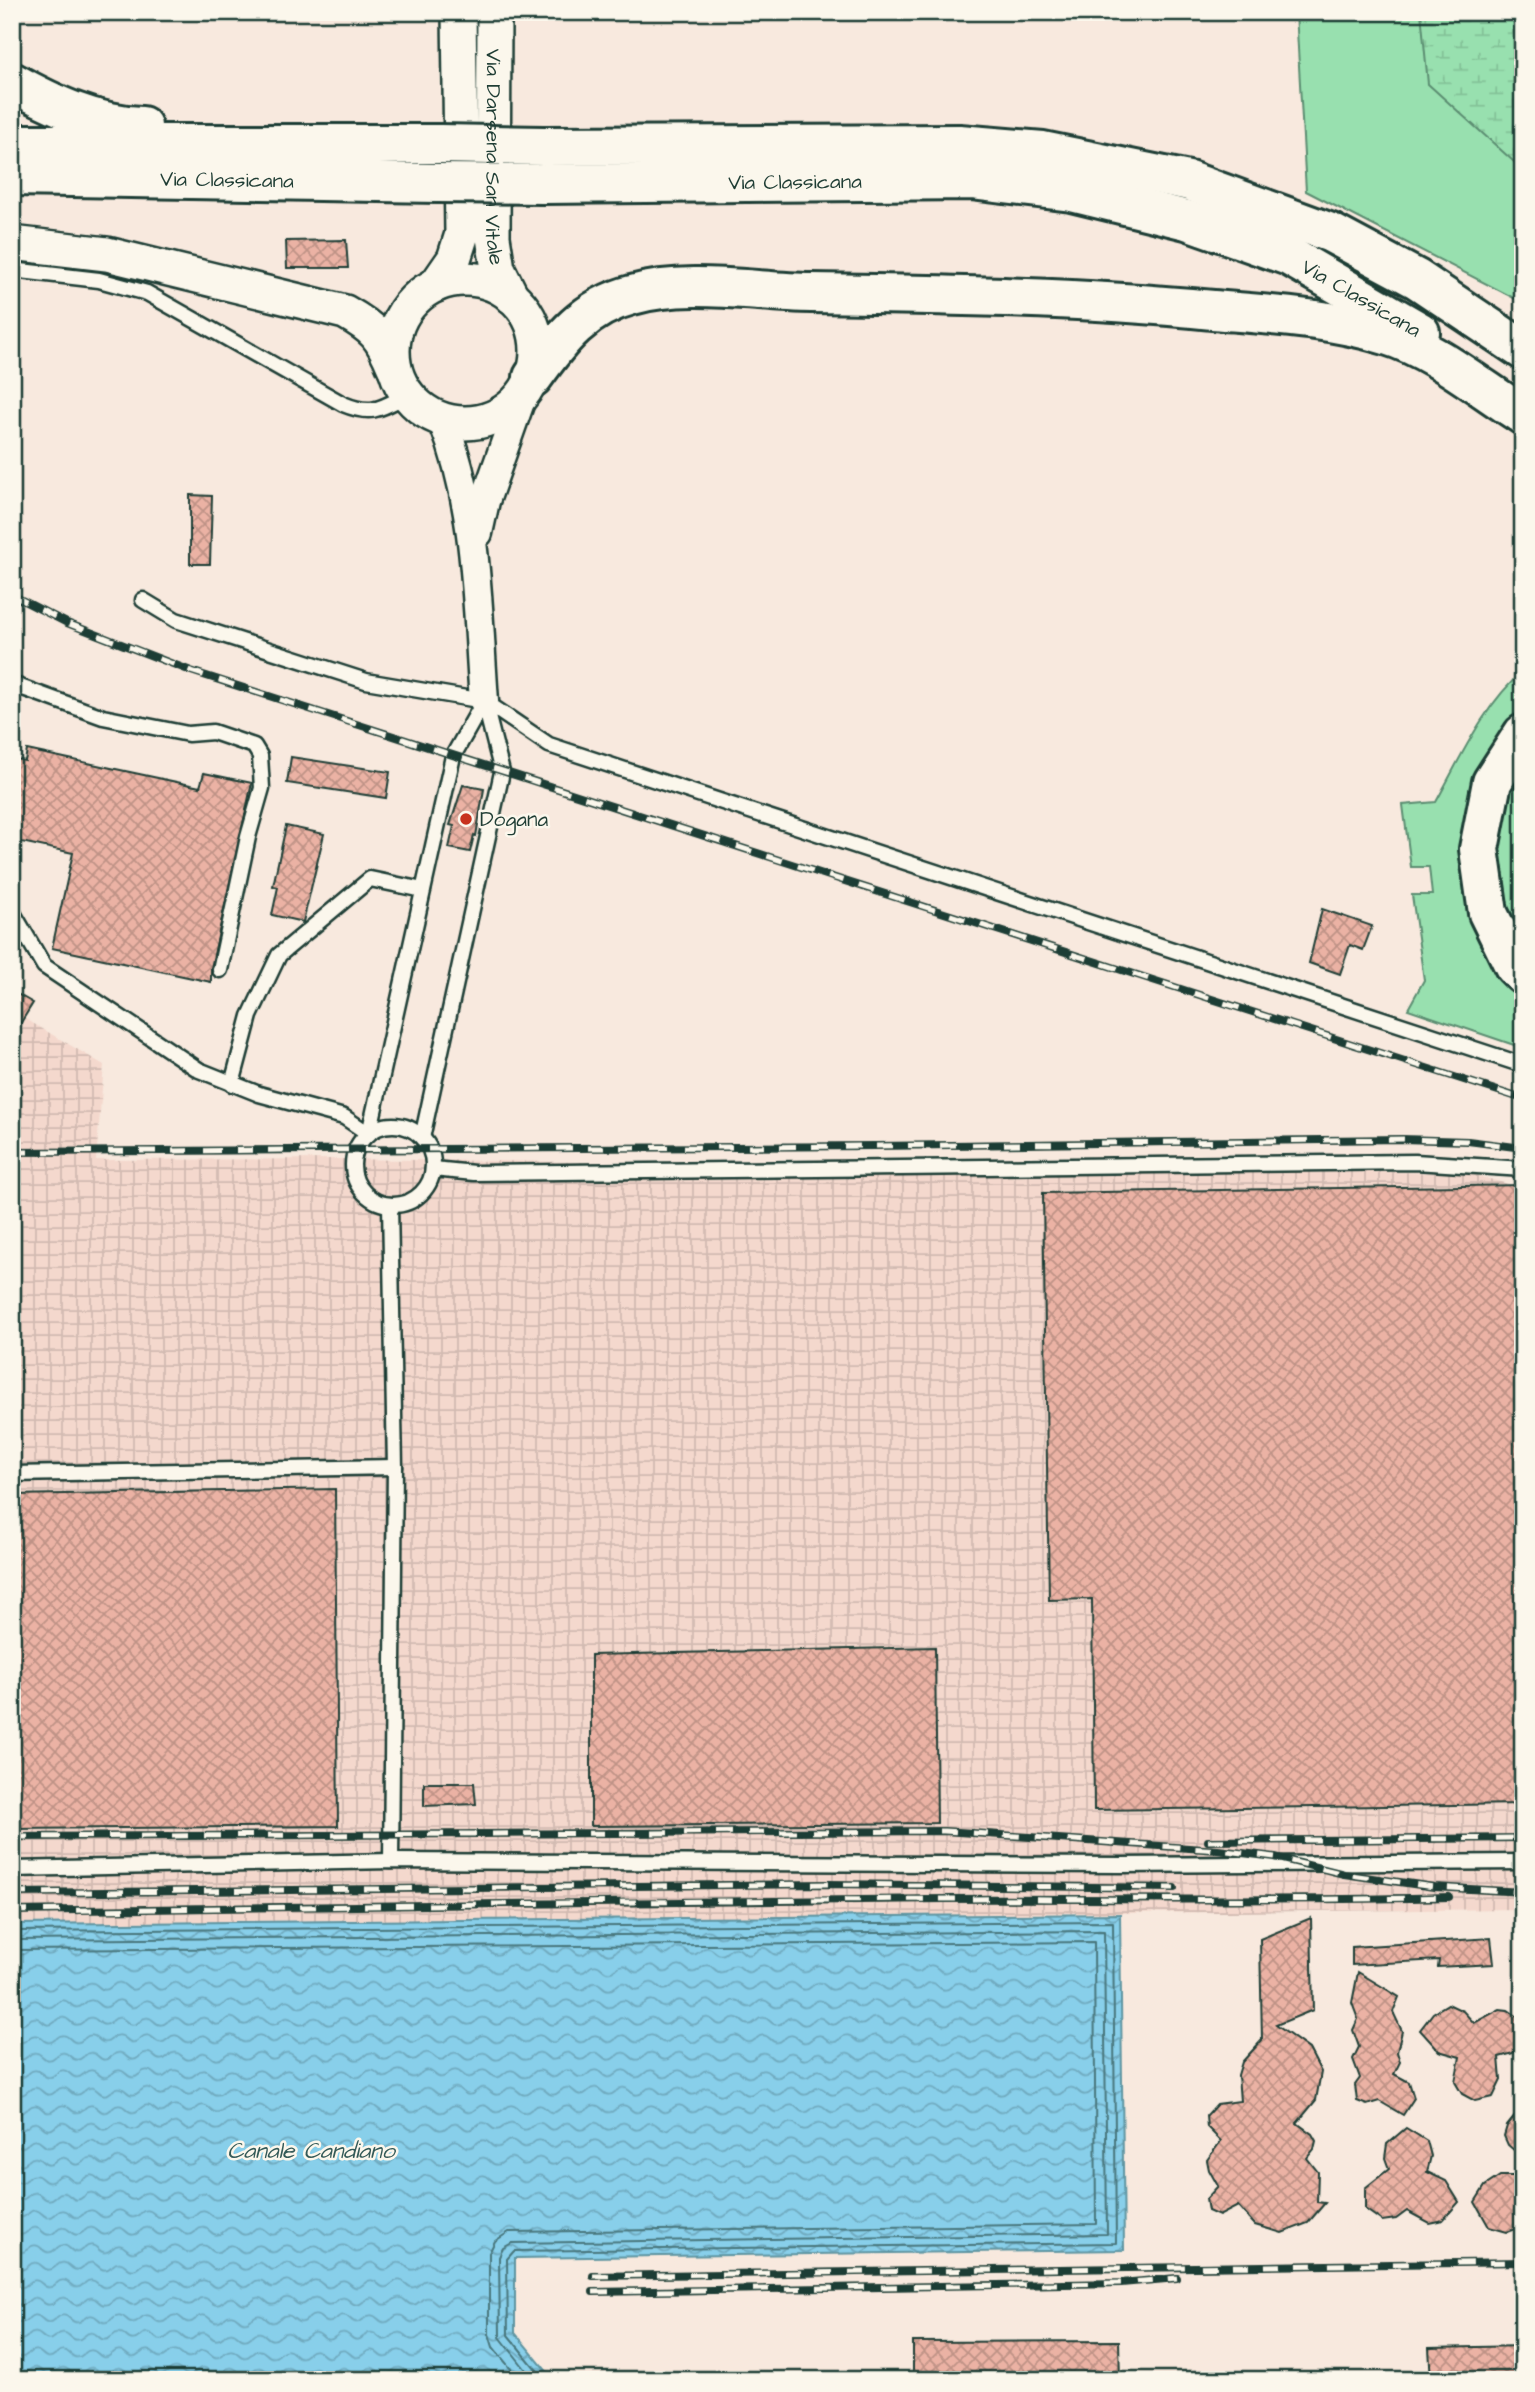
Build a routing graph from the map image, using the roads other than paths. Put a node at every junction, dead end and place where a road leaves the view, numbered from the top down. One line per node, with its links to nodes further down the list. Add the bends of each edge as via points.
1 (459, 12): 9 (street, Via Darsena San Vitale, via 461,234 454,259)
2 (494, 12): 10 (street, Via Darsena San Vitale, via 493,237 498,270)
3 (12, 82): 5 (highway, via 99,120 135,126 211,127)
4 (12, 145): 5 (highway, Via Classicana)
5 (285, 145): 11 (highway, Via Classicana, bridge, via 960,144 1043,151 1189,181 1331,233 1416,279)
6 (12, 176): 14 (highway, Via Classicana, bridge, via 543,184 971,180 1072,192 1187,220 1289,256 1427,336)
7 (12, 243): 12 (street, via 107,254 345,312 382,338)
8 (12, 270): 12 (lane, via 99,280 147,293 360,411 376,411)
9 (436, 285): 10 (street, Via Darsena San Vitale, via 476,280); 12 (street, Via Darsena San Vitale, via 416,297 397,326 393,349)
10 (512, 297): 13 (street, Via Darsena San Vitale, via 527,313 535,334 537,355)
11 (1523, 350)
12 (401, 383): 16 (street, via 423,411)
13 (528, 386): 15 (highway, via 565,333 597,307 633,294 686,288 1083,300 1336,321 1420,350); 16 (street, via 506,411 486,421); 17 (street, Via Darsena San Vitale, via 485,500)
14 (1523, 406)
15 (1523, 415)
16 (443, 421): 17 (street, Via Darsena San Vitale, via 465,489)
17 (474, 557): 20 (street, Via Darsena San Vitale)
18 (143, 600): 20 (lane, via 176,620 366,681)
19 (12, 684): 24 (lane, via 103,717 188,734 213,732 254,746 260,756 262,788)
20 (484, 701): 22 (lane, via 453,756); 26 (lane, via 549,745); 29 (lane, via 502,772)
21 (1523, 734): 25 (highway, via 1492,782 1479,849 1488,913 1514,967)
22 (423, 890): 27 (lane, via 370,879 279,955 250,1016); 28 (lane)
23 (12, 911): 27 (lane, via 44,967 199,1070)
24 (220, 970)
25 (1523, 975)
26 (1523, 1065)
27 (232, 1084): 28 (lane, via 344,1117)
28 (369, 1134): 29 (lane, via 390,1125 402,1126); 32 (lane, via 357,1149 354,1174 367,1196)
29 (422, 1138): 31 (lane, via 430,1149)
30 (1523, 1168): 31 (lane, via 1415,1162 474,1173)
31 (433, 1169): 32 (lane, via 430,1181 414,1199)
32 (390, 1205): 33 (lane)
33 (395, 1467): 34 (lane); 35 (lane)
34 (12, 1474)
35 (391, 1861): 36 (lane, via 1122,1865); 37 (lane)
36 (1523, 1861)
37 (12, 1869)

